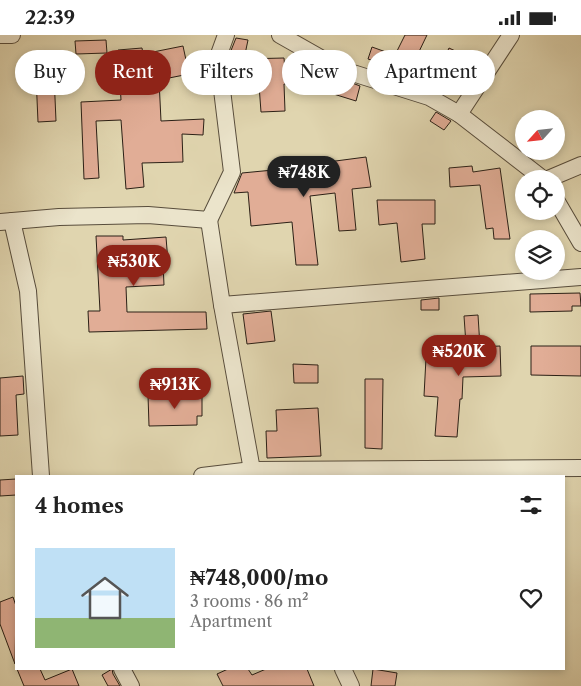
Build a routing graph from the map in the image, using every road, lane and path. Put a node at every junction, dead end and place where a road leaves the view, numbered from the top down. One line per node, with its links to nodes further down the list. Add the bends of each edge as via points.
1 (0, 35): 2 (street)
2 (6, 35): 3 (street)
3 (12, 35)
4 (226, 35): 12 (street, via 218,57 232,172)
5 (280, 35): 7 (street, via 340,69 429,97)
6 (511, 35): 7 (street)
7 (459, 114): 9 (street)
8 (581, 165): 10 (street)
9 (531, 170)
10 (565, 172)
11 (565, 215): 14 (street)
12 (209, 220): 13 (street, via 148,215); 16 (street)
13 (6, 221): 19 (street, via 28,291)
14 (581, 243)
15 (581, 277): 16 (street)
16 (222, 305): 18 (street)
17 (581, 468): 18 (street)
18 (253, 473): 20 (street)
19 (41, 475)
20 (219, 475)
21 (123, 670): 23 (street)
22 (343, 670): 24 (street)
23 (131, 686)
24 (351, 686)

